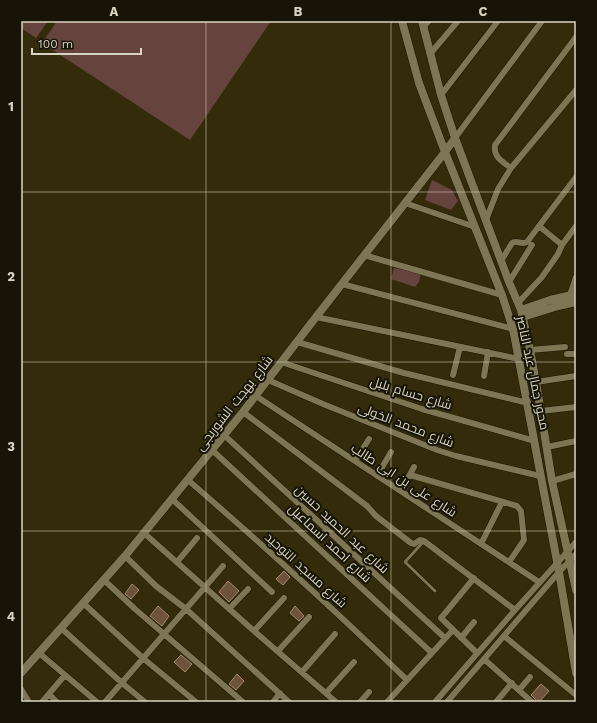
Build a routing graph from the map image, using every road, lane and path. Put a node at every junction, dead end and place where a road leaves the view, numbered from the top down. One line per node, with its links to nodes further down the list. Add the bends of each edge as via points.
1 (402, 21): 12 (street, محور جمال عبد الناصر, via 419,83)
2 (429, 21): 6 (street)
3 (458, 21): 8 (street)
4 (498, 21): 10 (street)
5 (542, 21): 11 (street)
6 (422, 24): 8 (street, محور جمال عبد الناصر)
7 (576, 37): 13 (street, via 495,145 497,156)
8 (430, 54): 10 (street, محور جمال عبد الناصر)
9 (576, 90): 13 (street)
10 (441, 95): 11 (street, محور جمال عبد الناصر)
11 (455, 138): 12 (street, شارع بهجت الشوربجى); 16 (street, محور جمال عبد الناصر)
12 (445, 152): 15 (street, شارع بهجت الشوربجى); 19 (street, محور جمال عبد الناصر)
13 (511, 168): 16 (street, via 498,188)
14 (576, 177): 17 (street)
15 (405, 203): 19 (street); 22 (street, شارع بهجت الشوربجى)
16 (486, 220): 23 (street, محور جمال عبد الناصر)
17 (539, 226): 20 (street); 23 (street, via 525,243 512,243)
18 (576, 226): 20 (street)
19 (475, 227): 27 (street, محور جمال عبد الناصر)
20 (562, 245): 30 (street)
21 (532, 246): 25 (street)
22 (364, 256): 26 (street, شارع بهجت الشوربجى); 27 (street)
23 (501, 262): 25 (street, محور جمال عبد الناصر)
24 (576, 277): 28 (street)
25 (509, 282): 30 (street, محور جمال عبد الناصر)
26 (342, 284): 31 (street, شارع بهجت الشوربجى); 32 (street)
27 (502, 294): 32 (street, محور جمال عبد الناصر)
28 (573, 295): 30 (street)
29 (576, 302): 30 (street)
30 (521, 310): 36 (street, محور جمال عبد الناصر)
31 (316, 318): 33 (street, شارع بهجت الشوربجى); 34 (street)
32 (514, 329): 40 (street, محور جمال عبد الناصر)
33 (297, 342): 41 (street, شارع بهجت الشوربجى); 48 (street, via 404,373)
34 (460, 347): 37 (street); 42 (street)
35 (565, 347): 36 (street)
36 (530, 350): 46 (street, محور جمال عبد الناصر)
37 (488, 352): 40 (street); 43 (street)
38 (567, 354): 39 (street)
39 (576, 354)
40 (519, 359): 48 (street, محور جمال عبد الناصر)
41 (281, 362): 45 (street, شارع بهجت الشوربجى); 54 (street, شارع حسام بلبل, via 422,409)
42 (454, 375)
43 (484, 376)
44 (576, 376): 46 (street)
45 (268, 380): 47 (street, شارع بهجت الشوربجى); 64 (street, شارع محمد الخولى, via 437,450)
46 (536, 382): 50 (street, محور جمال عبد الناصر)
47 (256, 396): 51 (street, شارع بهجت الشوربجى); 59 (street, شارع على بن ابى طالب)
48 (528, 403): 54 (street, محور جمال عبد الناصر)
49 (576, 407): 50 (street)
50 (541, 411): 56 (street, محور جمال عبد الناصر)
51 (243, 412): 52 (street, شارع بهجت الشوربجى); 72 (street, via 367,506 411,543)
52 (224, 435): 57 (street, شارع بهجت الشوربجى); 105 (street, شارع عبد الحميد حسين)
53 (368, 439): 59 (street)
54 (535, 440): 64 (street, محور جمال عبد الناصر)
55 (576, 441): 56 (street)
56 (547, 447): 66 (street, محور جمال عبد الناصر)
57 (212, 450): 65 (street, شارع بهجت الشوربجى); 109 (street, شارع احمد اسماعيل)
58 (391, 452): 63 (street)
59 (355, 461): 63 (street, شارع على بن ابى طالب)
60 (414, 467): 62 (street)
61 (576, 474): 66 (street)
62 (410, 475): 67 (street); 69 (street)
63 (377, 476): 67 (street, شارع على بن ابى طالب)
64 (540, 476): 81 (street, محور جمال عبد الناصر)
65 (188, 480): 68 (street, شارع بهجت الشوربجى); 119 (street, شارع مسجد التوحيد, via 346,621)
66 (552, 481): 75 (street, محور جمال عبد الناصر)
67 (402, 492): 74 (street, شارع على بن ابى طالب)
68 (172, 499): 70 (street, شارع بهجت الشوربجى); 91 (street)
69 (502, 502): 74 (street); 80 (street, via 517,506 521,511 524,540)
70 (144, 533): 77 (street, شارع بهجت الشوربجى); 79 (street)
71 (197, 538): 79 (street)
72 (424, 541): 84 (street); 90 (lane, via 405,562)
73 (576, 542): 75 (street)
74 (481, 544): 80 (street, شارع على بن ابى طالب)
75 (567, 552): 78 (street, محور جمال عبد الناصر); 81 (street)
76 (576, 554): 78 (street)
77 (125, 556): 85 (street, شارع بهجت الشوربجى); 95 (street)
78 (570, 561): 83 (street); 88 (street, محور جمال عبد الناصر)
79 (177, 562): 87 (street)
80 (509, 562): 86 (street, شارع على بن ابى طالب)
81 (557, 562): 83 (street, محور جمال عبد الناصر); 86 (street)
82 (223, 566): 87 (street)
83 (558, 572): 104 (street); 116 (street, محور جمال عبد الناصر)
84 (474, 578): 96 (street); 100 (street, via 441,618)
85 (104, 580): 93 (street, شارع بهجت الشوربجى); 102 (street)
86 (540, 582): 96 (street)
87 (205, 587): 94 (street); 95 (street)
88 (576, 587)
89 (248, 589): 94 (street)
90 (435, 591)
91 (272, 592)
92 (284, 598): 101 (street)
93 (83, 603): 99 (street, شارع بهجت الشوربجى); 111 (street)
94 (229, 609): 101 (street)
95 (186, 610): 102 (street); 127 (street)
96 (515, 610): 110 (street)
97 (309, 617): 107 (street)
98 (474, 622): 106 (street)
99 (61, 628): 108 (street, شارع بهجت الشوربجى); 120 (street)
100 (452, 630): 105 (street); 106 (street)
101 (254, 631): 107 (street)
102 (164, 634): 111 (street); 136 (street)
103 (335, 634): 114 (street)
104 (504, 636): 112 (street); 128 (street)
105 (445, 638): 109 (street)
106 (461, 638): 110 (street)
107 (278, 651): 114 (street)
108 (39, 653): 115 (street, شارع بهجت الشوربجى); 117 (street)
109 (432, 653): 119 (street)
110 (477, 653): 142 (street)
111 (144, 659): 120 (street); 135 (street)
112 (484, 659): 121 (street); 143 (street)
113 (354, 662): 125 (street)
114 (302, 672): 125 (street)
115 (21, 673)
116 (576, 673)
117 (64, 675): 126 (street); 132 (street)
118 (530, 678): 123 (street)
119 (407, 680): 141 (street)
120 (122, 683): 133 (street); 134 (street)
121 (512, 683): 123 (street); 144 (street)
122 (21, 689): 129 (street)
123 (519, 690): 145 (street)
124 (369, 692): 140 (street)
125 (326, 693): 139 (street)
126 (49, 694): 130 (street); 131 (street)
127 (280, 694): 137 (street); 138 (street)
128 (576, 695)
129 (30, 702)
130 (42, 702)
131 (57, 702)
132 (97, 702)
133 (105, 702)
134 (145, 702)
135 (196, 702)
136 (243, 702)
137 (273, 702)
138 (289, 702)
139 (336, 702)
140 (360, 702)
141 (387, 702)
142 (435, 702)
143 (447, 702)
144 (496, 702)
145 (532, 702)

